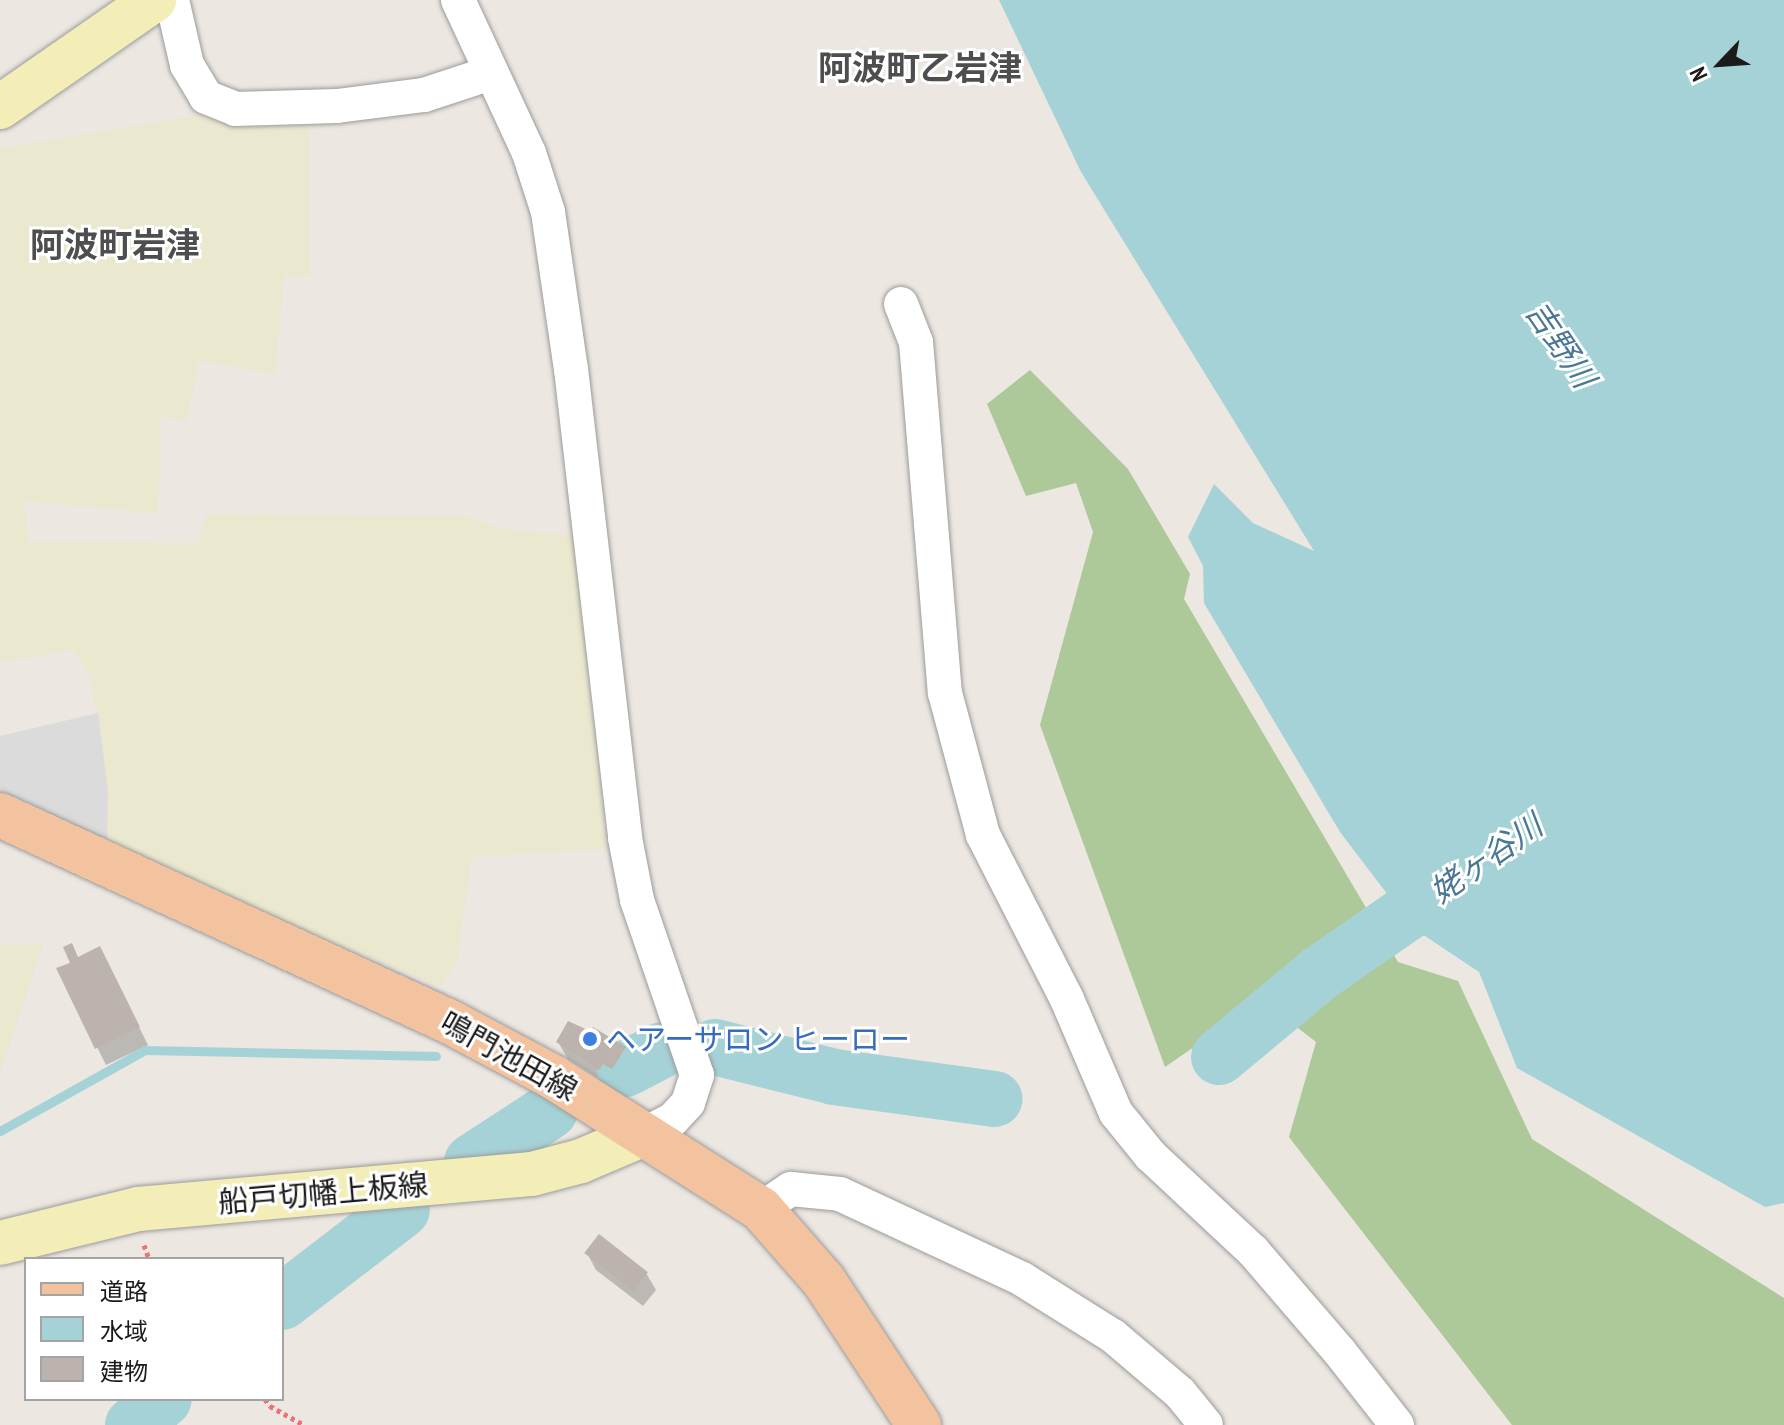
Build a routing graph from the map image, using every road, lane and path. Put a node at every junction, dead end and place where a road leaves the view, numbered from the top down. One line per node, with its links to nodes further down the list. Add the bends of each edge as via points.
1 (154, 0): 5 (main road)
2 (172, 0): 4 (street, via 187,65 206,97 235,109 337,106 424,95)
3 (458, 0): 4 (street)
4 (491, 73): 8 (street, via 529,153 548,212 625,838 637,900 697,1075 688,1103 672,1120)
5 (0, 107)
6 (901, 304): 15 (street, via 916,342 945,693 983,835 1066,997 1116,1113 1151,1156 1253,1251)
7 (0, 815): 8 (main road, 鳴門池田線, via 452,1023 553,1077)
8 (642, 1135): 9 (main road, 鳴門池田線); 10 (main road, 船戸切幡上板線, via 581,1161 532,1174 138,1209)
9 (761, 1209): 13 (main road, 鳴門池田線, via 824,1281); 14 (street, via 791,1189 840,1194 1022,1279 1113,1336 1180,1393)
10 (0, 1243)
11 (266, 1401): 12 (path)
12 (304, 1425)
13 (919, 1425)
14 (1206, 1425)
15 (1397, 1425)

